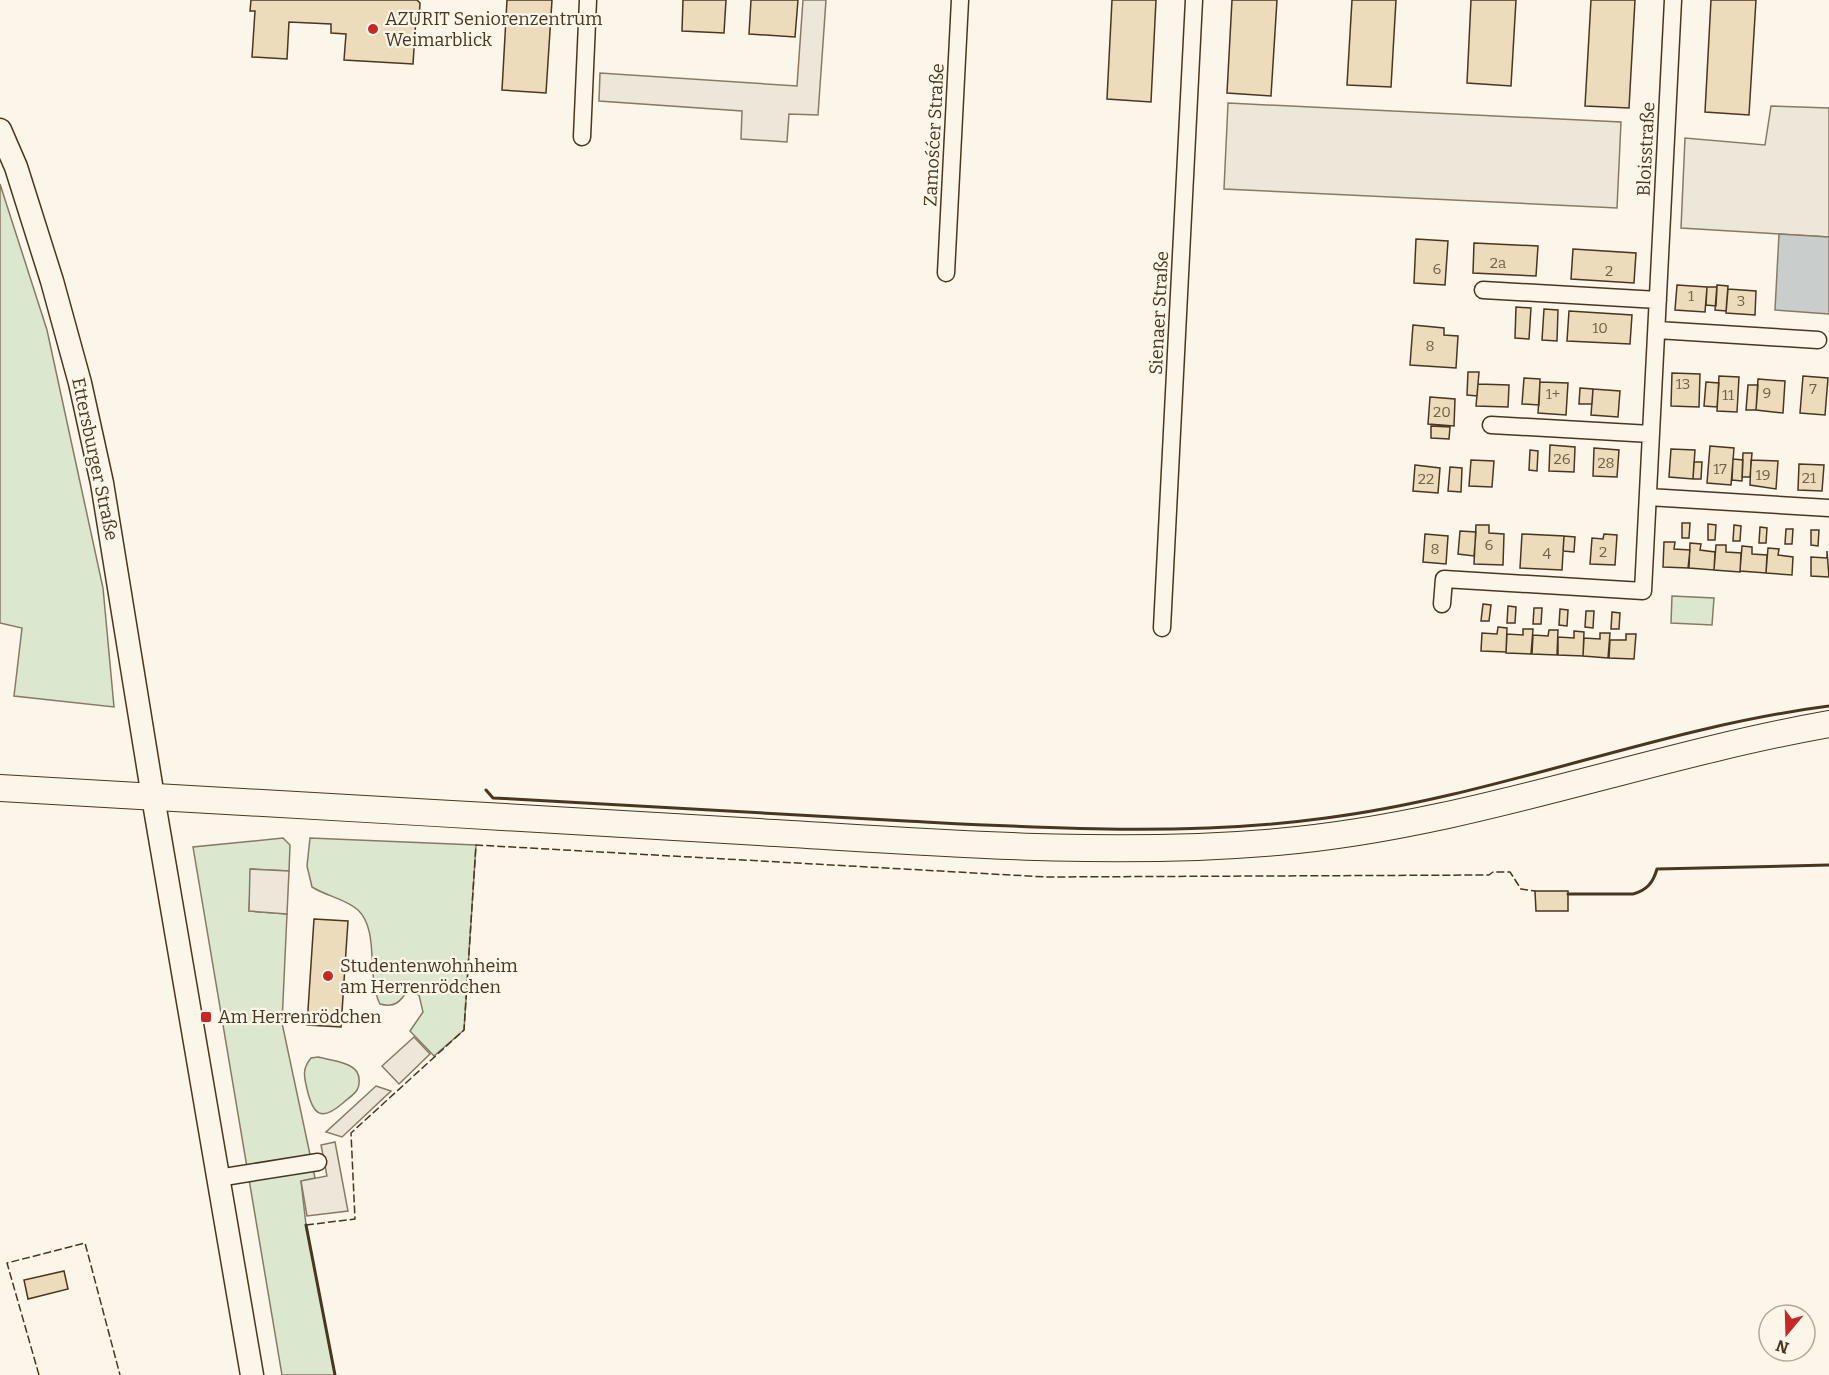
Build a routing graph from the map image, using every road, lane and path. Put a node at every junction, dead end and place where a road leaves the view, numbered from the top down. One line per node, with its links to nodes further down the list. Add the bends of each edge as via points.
1 (588, 0): 6 (street)
2 (960, 0): 7 (street, Zamośćer Straße)
3 (1194, 0): 17 (street, Sienaer Straße)
4 (1673, 0): 9 (street, Bloisstraße)
5 (0, 130): 20 (street, Ettersburger Straße, via 16,167 52,281 82,394 102,483)
6 (582, 137)
7 (946, 273)
8 (1484, 290): 9 (street)
9 (1658, 300): 10 (street, Bloisstraße)
10 (1657, 330): 11 (street); 13 (street, Bloisstraße)
11 (1818, 340)
12 (1491, 424): 13 (street)
13 (1651, 434): 14 (street, Bloisstraße)
14 (1648, 497): 15 (street); 16 (street, Bloisstraße, via 1643,591 1444,579)
15 (1829, 508)
16 (1442, 603)
17 (1162, 628)
18 (1829, 724): 20 (main road, via 1733,743 1401,826 1212,847 1069,848 928,842)
19 (0, 788): 20 (main road)
20 (153, 797): 22 (street, Ettersburger Straße)
21 (318, 1162): 22 (street)
22 (218, 1178): 23 (street, Ettersburger Straße)
23 (252, 1375)

